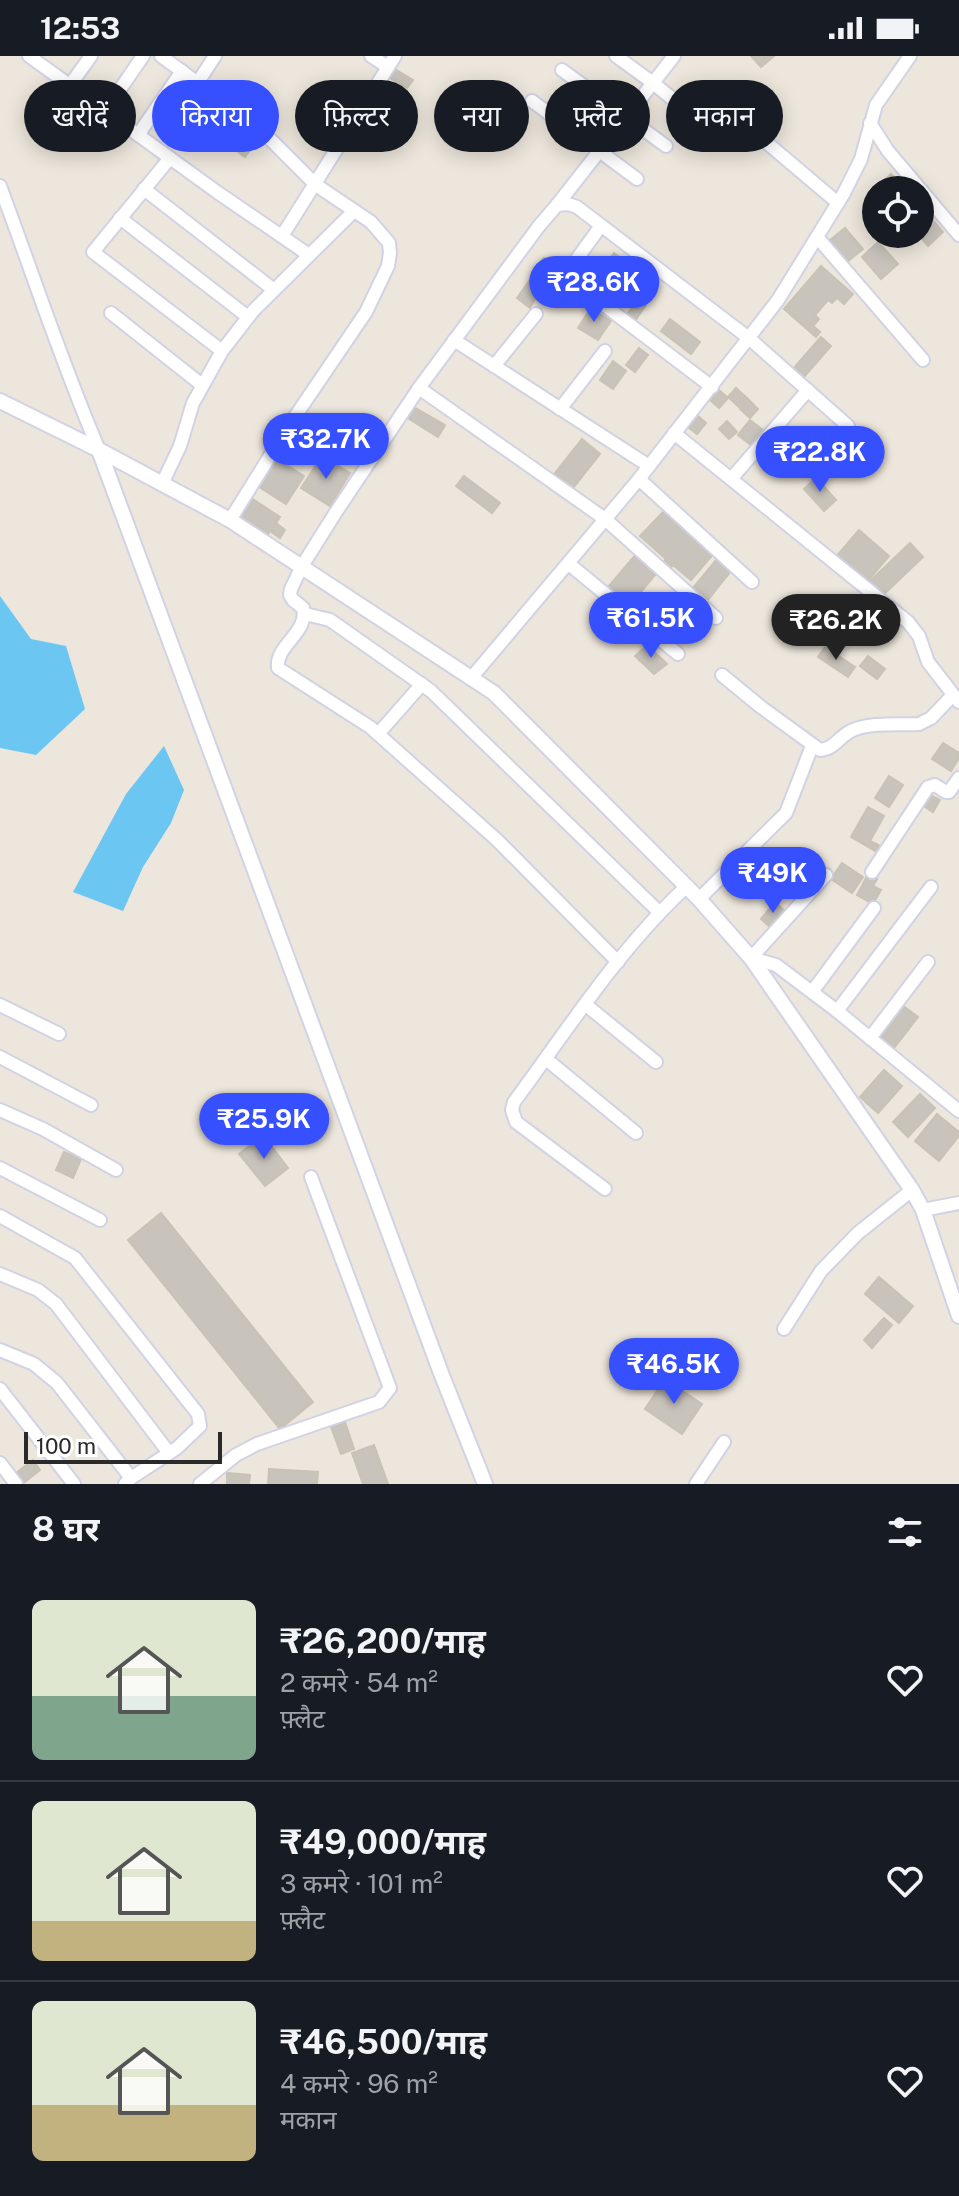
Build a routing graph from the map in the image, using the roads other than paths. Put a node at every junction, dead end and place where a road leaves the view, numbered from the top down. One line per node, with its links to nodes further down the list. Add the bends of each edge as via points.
1 (91, 56): 14 (street)
2 (143, 56): 15 (street)
3 (161, 56): 12 (street)
4 (215, 56): 17 (street)
5 (371, 56): 10 (street)
6 (616, 56): 19 (street)
7 (674, 56): 19 (street)
8 (910, 56): 24 (street, via 876,105)
9 (36, 58): 13 (street)
10 (391, 61): 34 (street)
11 (562, 70): 18 (street)
12 (182, 71): 16 (street); 26 (street)
13 (64, 80)
14 (74, 80)
15 (126, 80)
16 (195, 80)
17 (199, 80)
18 (576, 80)
19 (653, 83): 20 (street); 21 (street)
20 (650, 87)
21 (666, 94)
22 (532, 101): 23 (street)
23 (545, 111)
24 (870, 123): 37 (street, via 861,159); 42 (street)
25 (650, 134): 27 (street)
26 (138, 135): 32 (street)
27 (666, 146)
28 (279, 148): 34 (street)
29 (599, 152): 38 (street)
30 (601, 152): 33 (street)
31 (778, 152): 37 (street)
32 (170, 158): 36 (street); 43 (street)
33 (637, 179)
34 (316, 185): 39 (street); 43 (street)
35 (0, 186): 66 (street)
36 (144, 189): 40 (street); 46 (street)
37 (838, 203): 44 (street)
38 (557, 205): 41 (street, via 577,207); 53 (street)
39 (354, 211): 45 (street); 72 (street, via 389,243 388,266 366,312)
40 (120, 218): 51 (street); 54 (street, via 93,252)
41 (600, 227): 47 (street); 52 (street)
42 (958, 232)
43 (282, 236): 45 (street)
44 (817, 237): 52 (street); 56 (street)
45 (309, 255): 46 (street)
46 (274, 290): 51 (street)
47 (551, 295)
48 (596, 299): 59 (street)
49 (111, 313): 58 (street)
50 (536, 314): 57 (street)
51 (248, 317): 54 (street)
52 (750, 339): 59 (street); 61 (street)
53 (454, 340): 57 (street); 60 (street)
54 (222, 351): 58 (street)
55 (605, 351): 63 (street)
56 (923, 360)
57 (494, 366): 63 (street)
58 (202, 385): 70 (street)
59 (712, 387): 65 (street)
60 (419, 388): 71 (street); 74 (street)
61 (808, 390): 64 (street); 69 (street)
62 (0, 401): 66 (street)
63 (560, 409): 67 (street)
64 (848, 426)
65 (674, 433): 67 (street); 69 (street)
66 (99, 450): 70 (street); 130 (street)
67 (649, 466): 68 (street)
68 (639, 479): 71 (street); 75 (street)
69 (731, 479): 82 (street, via 908,622 928,662)
70 (162, 484): 72 (street)
71 (605, 519): 73 (street); 77 (street)
72 (230, 520): 74 (street)
73 (569, 564): 78 (street); 80 (street)
74 (302, 566): 76 (street, via 290,595); 80 (street)
75 (752, 582)
76 (305, 614): 81 (street, via 330,620); 83 (street, via 278,658 278,668)
77 (716, 618)
78 (678, 654)
79 (722, 675): 84 (street)
80 (472, 677): 88 (street)
81 (422, 684): 83 (street); 92 (street)
82 (956, 699): 84 (street, via 919,724 866,726 848,732 826,750)
83 (378, 734): 94 (street, via 497,840)
84 (812, 746): 90 (street, via 786,813)
85 (959, 778): 86 (street, via 949,792 928,787)
86 (872, 872)
87 (826, 875): 93 (street)
88 (686, 887): 90 (street); 92 (street)
89 (931, 887): 99 (street)
90 (699, 899): 93 (street)
91 (874, 908): 96 (street)
92 (659, 912): 94 (street)
93 (751, 958): 96 (street, via 776,965); 113 (street)
94 (618, 962): 98 (street)
95 (928, 962): 101 (street)
96 (812, 992): 99 (street)
97 (0, 1005): 100 (street)
98 (586, 1005): 103 (street); 104 (street)
99 (837, 1011): 101 (street)
100 (59, 1034)
101 (870, 1038): 107 (street)
102 (0, 1057): 105 (street)
103 (546, 1059): 108 (street); 112 (street, via 514,1102 512,1117)
104 (656, 1062)
105 (91, 1105)
106 (0, 1110): 110 (street)
107 (959, 1111)
108 (636, 1133)
109 (0, 1168): 117 (street)
110 (116, 1170)
111 (311, 1177): 129 (street, via 390,1388 379,1402 257,1444)
112 (605, 1189)
113 (912, 1190): 115 (street); 120 (street, via 830,1261)
114 (959, 1203): 115 (street)
115 (923, 1210): 119 (street)
116 (0, 1216): 124 (street, via 75,1258 198,1414 197,1431)
117 (100, 1220)
118 (0, 1274): 124 (street, via 56,1304)
119 (959, 1316)
120 (784, 1329)
121 (0, 1350): 126 (street, via 34,1364 57,1383)
122 (0, 1389): 128 (street)
123 (724, 1442): 131 (street)
124 (169, 1453): 126 (street)
125 (0, 1463): 127 (street)
126 (128, 1481)
127 (16, 1484)
128 (74, 1484)
129 (200, 1484)
130 (485, 1484)
131 (696, 1484)

